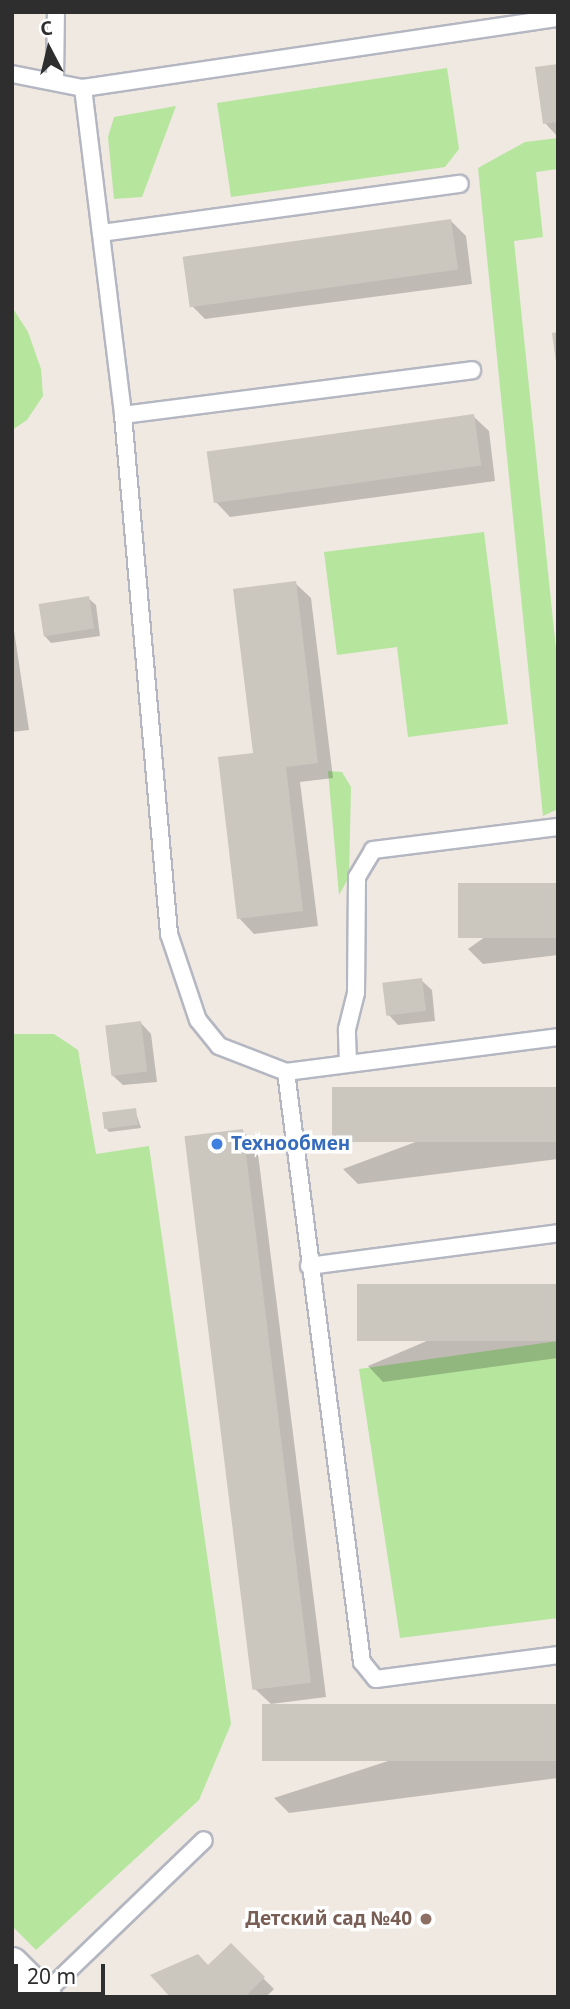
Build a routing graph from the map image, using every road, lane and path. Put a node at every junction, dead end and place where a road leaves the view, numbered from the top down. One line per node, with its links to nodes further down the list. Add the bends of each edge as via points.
1 (57, 12): 4 (lane)
2 (558, 18): 5 (lane)
3 (12, 74): 4 (lane)
4 (55, 79): 5 (lane)
5 (83, 88): 7 (lane)
6 (460, 184): 7 (lane)
7 (101, 233): 9 (lane)
8 (472, 370): 9 (lane)
9 (123, 415): 13 (lane, via 169,933 198,1020 219,1046)
10 (558, 827): 12 (lane, via 373,850 357,877 356,993 347,1029)
11 (558, 1037): 12 (lane)
12 (348, 1063): 13 (lane)
13 (286, 1072): 15 (lane)
14 (558, 1233): 15 (lane)
15 (309, 1266): 16 (lane, via 362,1662 376,1679)
16 (558, 1655)
17 (204, 1840): 19 (lane)
18 (12, 1964): 19 (street)
19 (44, 1996)

